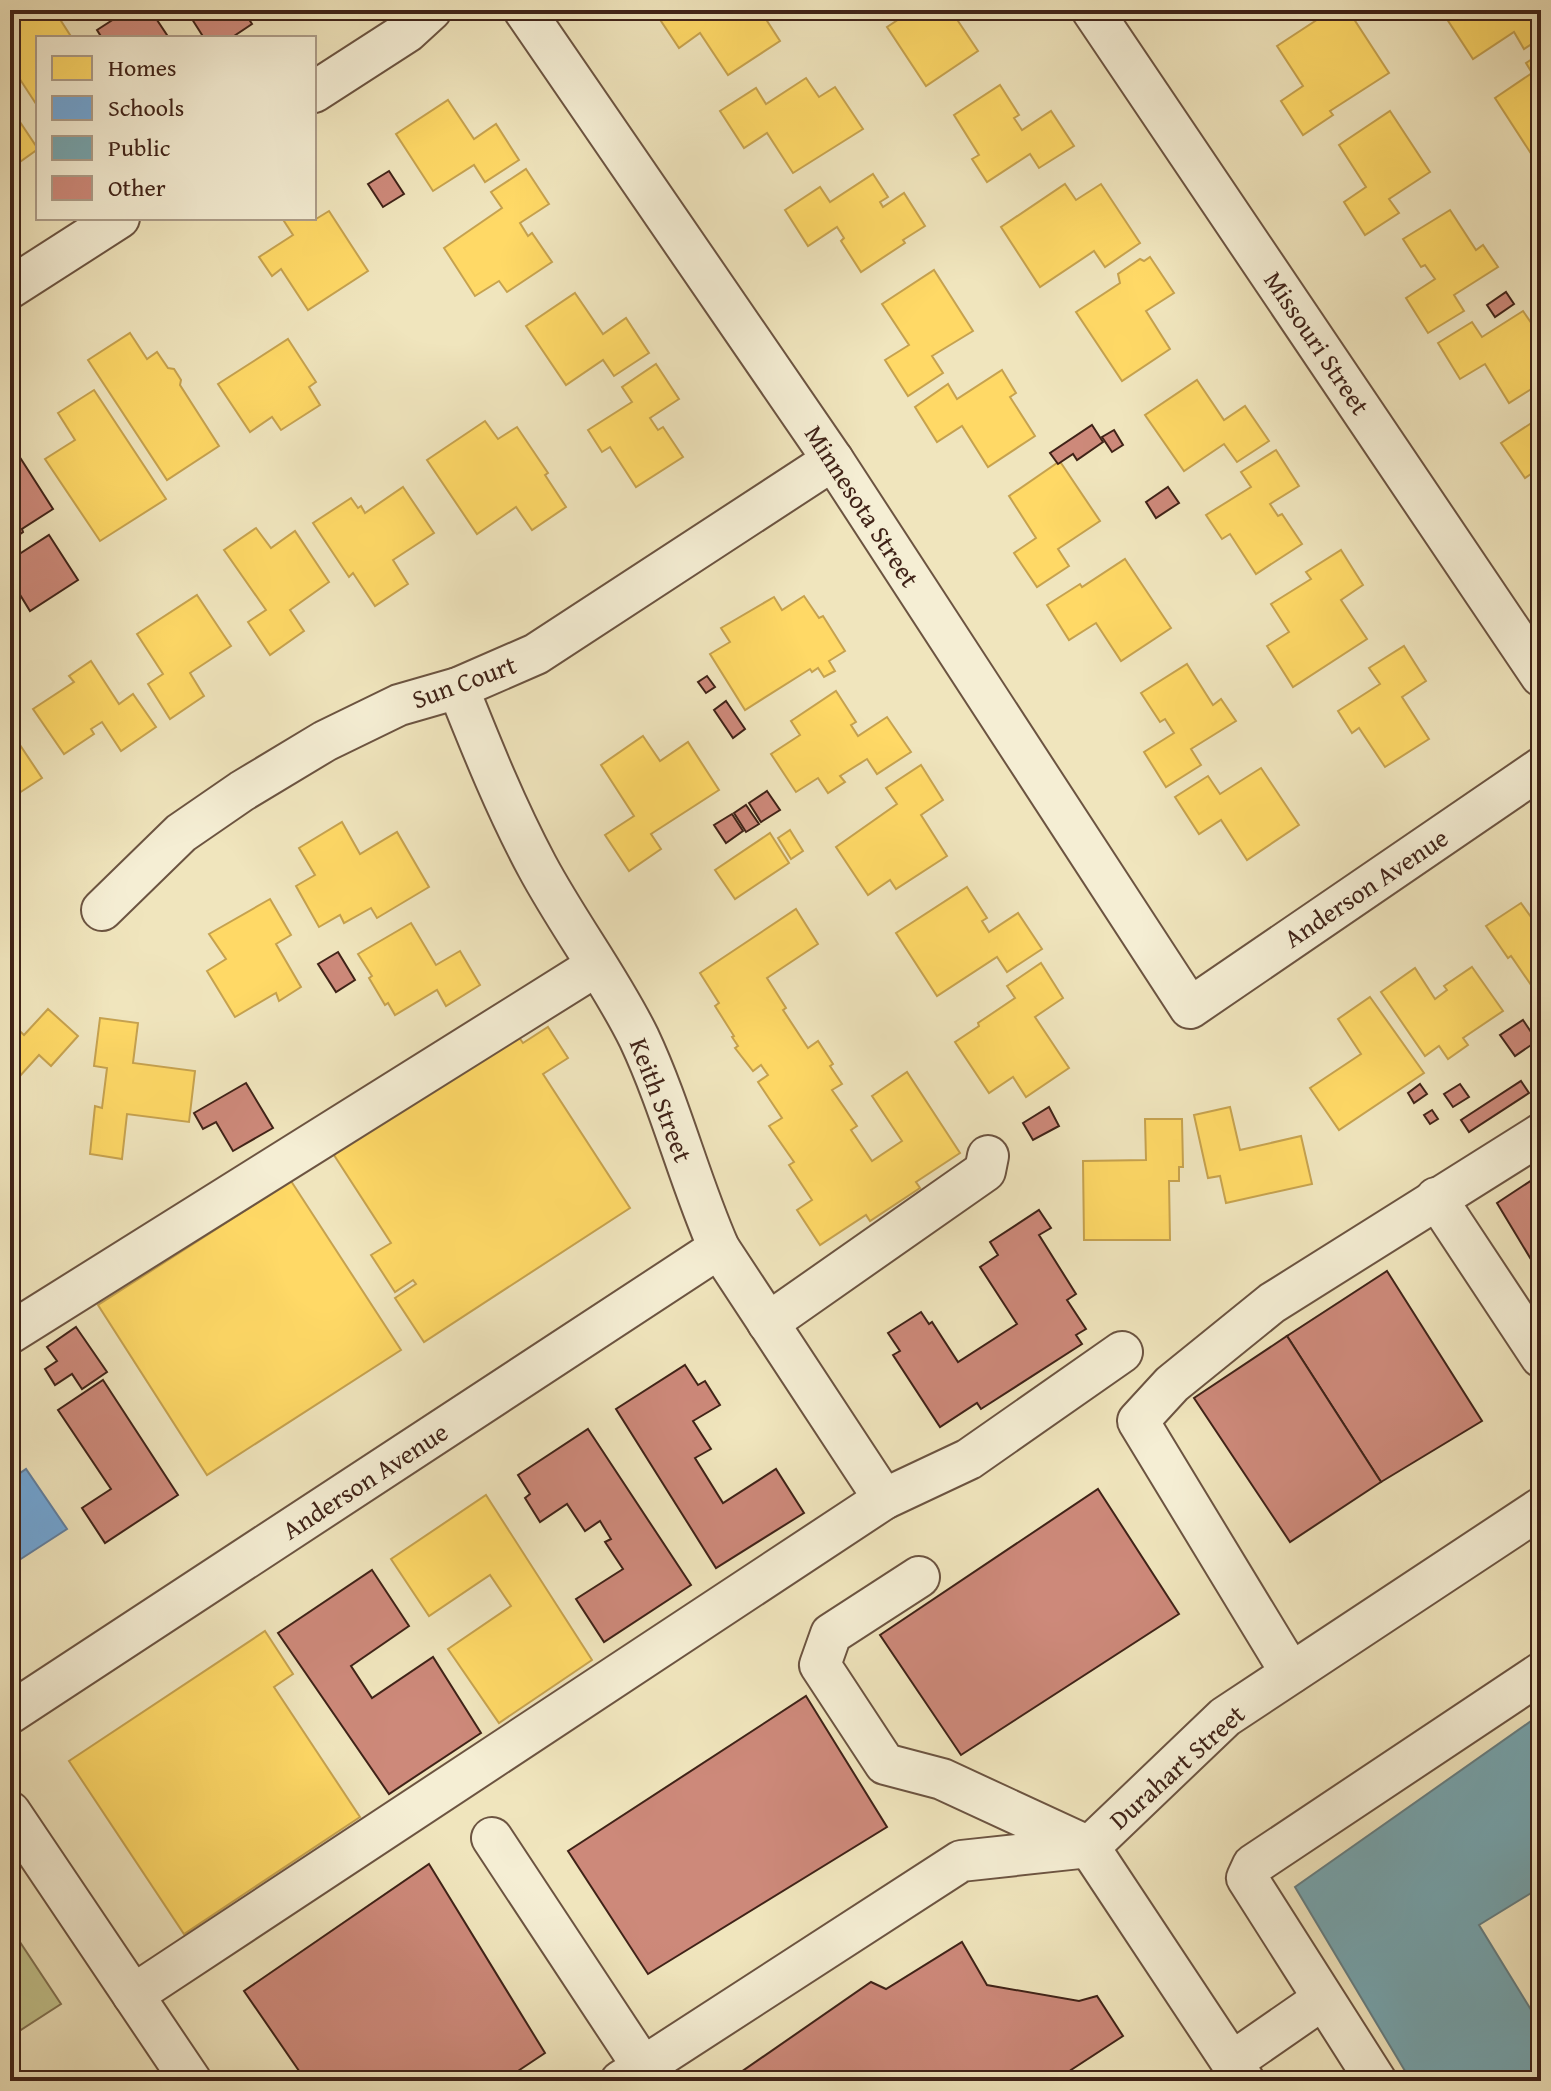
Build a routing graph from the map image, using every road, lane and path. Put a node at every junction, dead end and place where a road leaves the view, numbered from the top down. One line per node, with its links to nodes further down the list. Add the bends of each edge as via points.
1 (431, 10): 4 (street, via 407,32)
2 (524, 10): 7 (street, Minnesota Street)
3 (1092, 10): 8 (street, Missouri Street)
4 (316, 91)
5 (116, 220): 6 (street)
6 (10, 288)
7 (833, 460): 9 (street, Sun Court, via 536,654); 13 (street, Minnesota Street)
8 (1541, 676)
9 (458, 688): 11 (street, Sun Court, via 399,705 242,791 181,833); 12 (street, Keith Street, via 535,863)
10 (1541, 768): 13 (street, Anderson Avenue)
11 (102, 910)
12 (596, 966): 17 (street, Keith Street, via 638,1036); 19 (street)
13 (1190, 1008)
14 (1541, 1134): 16 (street)
15 (988, 1156): 18 (street, via 985,1171)
16 (1436, 1198): 21 (street); 25 (street, via 1272,1303 1172,1384 1138,1421)
17 (719, 1248): 18 (street, Keith Street); 27 (street, Anderson Avenue)
18 (768, 1323): 22 (street, Keith Street)
19 (10, 1333)
20 (1122, 1352): 22 (street, via 969,1459)
21 (1541, 1357)
22 (884, 1499): 31 (street)
23 (1541, 1508): 25 (street, Durahart Street)
24 (919, 1577): 30 (street, via 831,1634 820,1665 885,1764 942,1779)
25 (1291, 1673): 30 (street, Durahart Street, via 1225,1717)
26 (1541, 1673): 32 (street, via 1253,1865 1247,1878 1254,1892)
27 (10, 1713)
28 (10, 1812): 31 (street)
29 (492, 1838): 34 (street)
30 (1089, 1847): 33 (street, Durahart Street); 34 (street, via 961,1861)
31 (133, 1995): 35 (street)
32 (1323, 1999): 33 (street); 36 (street)
33 (1238, 2071)
34 (639, 2076)
35 (191, 2081)
36 (1376, 2081)

